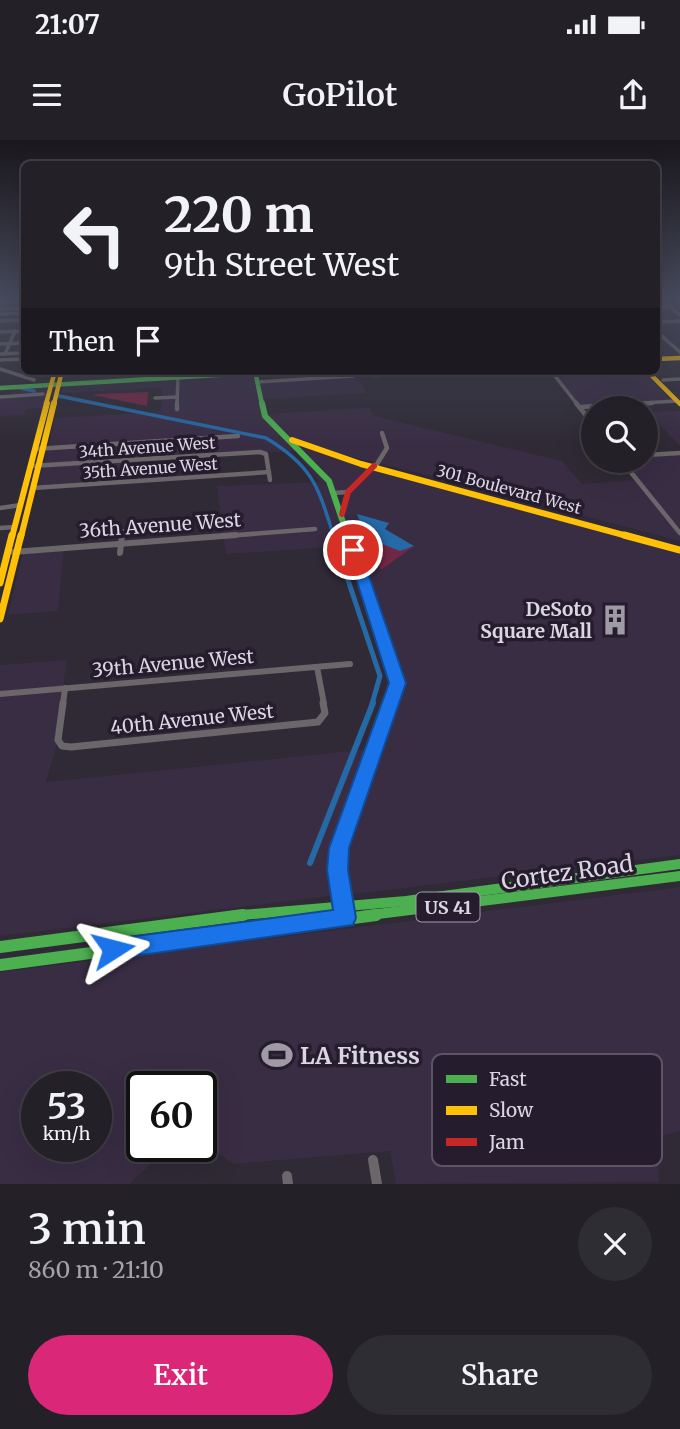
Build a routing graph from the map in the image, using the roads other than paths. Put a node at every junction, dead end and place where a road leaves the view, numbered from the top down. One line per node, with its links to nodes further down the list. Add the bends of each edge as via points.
1 (21, 353): 2 (street)
2 (3, 354)
3 (680, 358): 5 (main road)
4 (18, 359): 6 (street); 8 (street)
5 (660, 359)
6 (0, 360)
7 (0, 369): 8 (street)
8 (12, 372): 23 (street)
9 (173, 375): 21 (street)
10 (189, 375): 19 (main road)
11 (256, 375): 26 (main road)
12 (295, 375): 24 (street)
13 (328, 375): 24 (street)
14 (344, 375): 20 (street)
15 (554, 375): 33 (street)
16 (650, 375): 32 (main road)
17 (657, 375): 25 (main road)
18 (59, 376): 21 (main road); 27 (main road); 38 (main road)
19 (178, 376): 21 (main road); 30 (street)
20 (354, 376)
21 (158, 378)
22 (680, 379): 25 (street)
23 (34, 380)
24 (296, 380): 26 (street)
25 (663, 380): 32 (main road)
26 (257, 382): 35 (main road, via 263,414)
27 (0, 388)
28 (43, 394): 29 (street)
29 (0, 397)
30 (177, 397): 31 (street); 34 (street)
31 (155, 398)
32 (679, 402): 33 (street)
33 (580, 407)
34 (177, 409)
35 (278, 431): 42 (main road, 301 Boulevard West, via 300,443); 48 (main road, via 321,470)
36 (382, 433): 42 (street, via 387,448)
37 (237, 436): 38 (street)
38 (39, 449): 41 (main road)
39 (680, 453): 40 (street)
40 (658, 454)
41 (35, 466): 43 (street, 34th Avenue West, via 264,453); 46 (main road); 49 (main road)
42 (374, 466): 47 (main road); 58 (main road, 301 Boulevard West)
43 (269, 472): 45 (street); 46 (street, 35th Avenue West)
44 (632, 473): 56 (street)
45 (270, 480)
46 (33, 488): 59 (main road)
47 (348, 492): 48 (street); 51 (main road)
48 (333, 493): 51 (main road)
49 (16, 505): 50 (street); 52 (main road)
50 (0, 508)
51 (342, 517): 73 (main road, via 397,676 339,848 337,870)
52 (15, 527): 53 (street); 59 (main road)
53 (0, 528)
54 (315, 529): 57 (street, 36th Avenue West)
55 (123, 531): 57 (street)
56 (680, 533)
57 (119, 544): 59 (street, 36th Avenue West); 60 (street)
58 (680, 547)
59 (13, 552): 61 (main road); 62 (main road)
60 (120, 553)
61 (0, 583)
62 (0, 619)
63 (350, 664): 64 (street, 39th Avenue West)
64 (317, 667): 65 (street, 39th Avenue West); 65 (street, 40th Avenue West, via 324,717 318,722 62,746 58,735)
65 (65, 688): 66 (street, 39th Avenue West)
66 (0, 694)
67 (680, 864): 68 (main road, Cortez Road / US 41)
68 (646, 869): 70 (street); 71 (main road, Cortez Road / US 41)
69 (680, 876): 70 (main road, Cortez Road / US 41)
70 (651, 880): 72 (main road, Cortez Road / US 41)
71 (541, 883): 72 (street); 73 (main road, Cortez Road / US 41)
72 (545, 894): 74 (main road, Cortez Road / US 41)
73 (344, 907): 74 (main road); 75 (main road, Cortez Road / US 41, via 256,913)
74 (345, 918): 76 (main road, Cortez Road / US 41)
75 (0, 947)
76 (0, 964)
77 (373, 1160): 78 (street)
78 (377, 1184)

